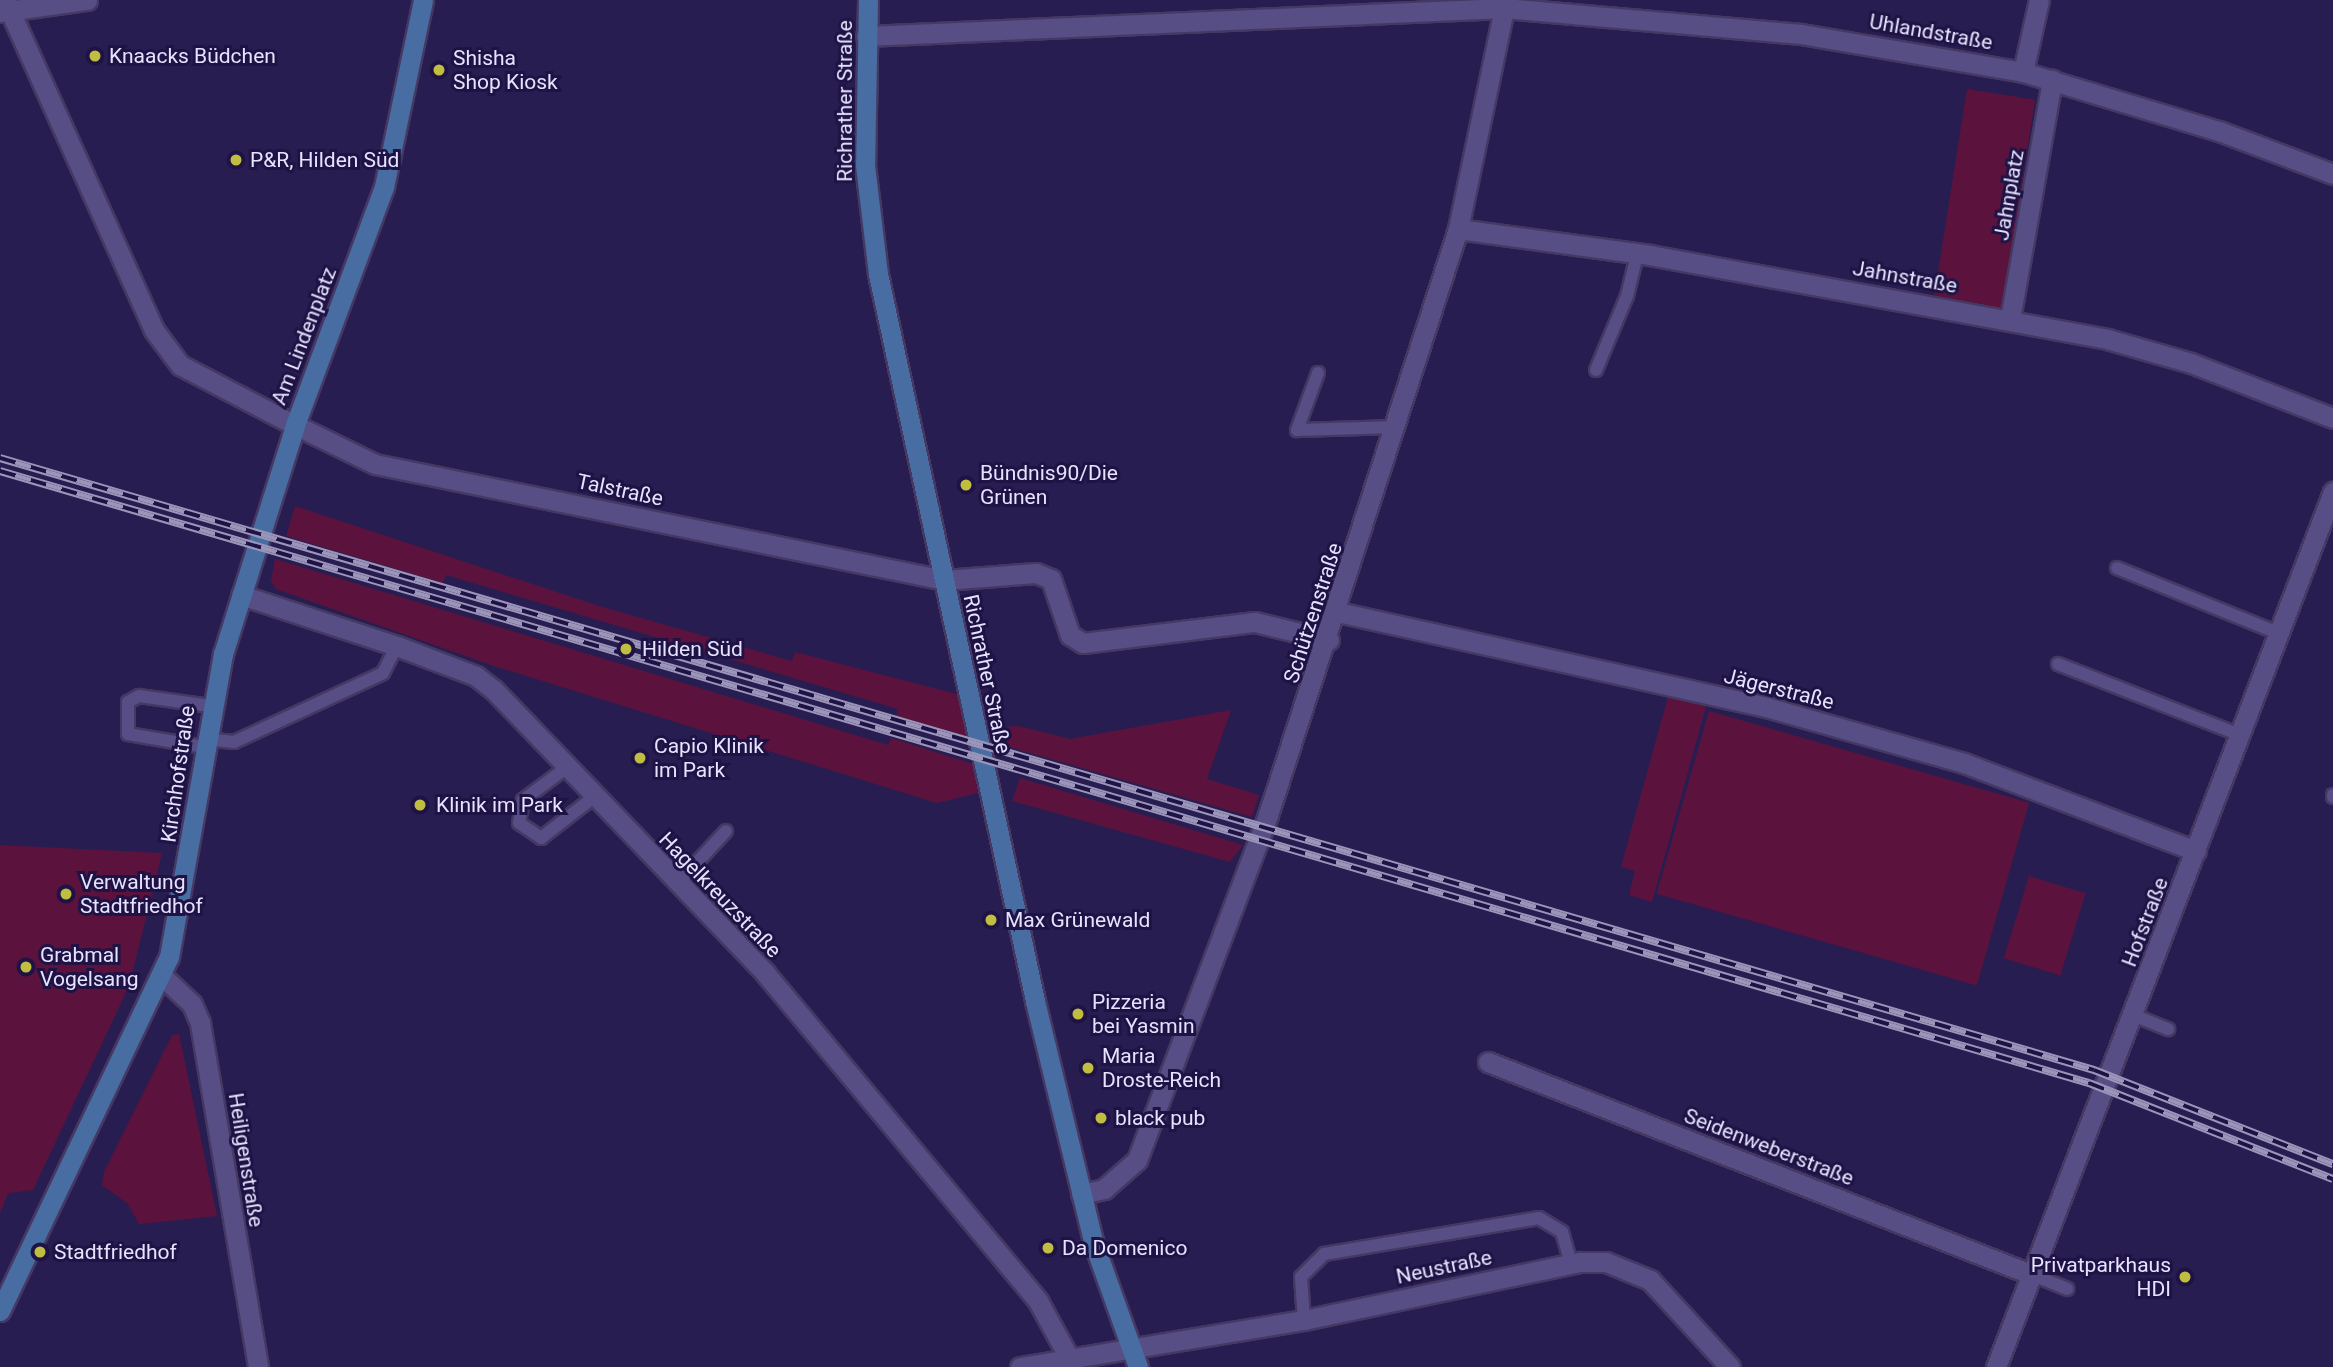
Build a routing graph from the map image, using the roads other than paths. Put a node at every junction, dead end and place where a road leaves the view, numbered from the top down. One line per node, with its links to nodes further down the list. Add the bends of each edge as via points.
1 (88, 0): 6 (street)
2 (422, 0): 17 (main road, Am Lindenplatz, via 384,187)
3 (868, 0): 7 (main road, Richrather Straße)
4 (2039, 0): 8 (street)
5 (1505, 4): 7 (street, Uhlandstraße); 8 (street, Uhlandstraße, via 1801,34); 11 (street, Schützenstraße)
6 (5, 8): 17 (street, Am Lindenplatz, via 154,330 180,365)
7 (866, 36): 22 (main road, Richrather Straße, via 865,165 878,274)
8 (2023, 72): 9 (street, Uhlandstraße)
9 (2052, 80): 10 (street, Uhlandstraße); 13 (street, Jahnplatz)
10 (2333, 174)
11 (1458, 229): 12 (street, Jahnstraße); 18 (street, Schützenstraße)
12 (1637, 255): 13 (street, Jahnstraße); 14 (lane, via 1627,296)
13 (2010, 319): 16 (street, Jahnstraße, via 2191,363)
14 (1596, 369)
15 (1318, 373): 18 (lane, via 1297,430)
16 (2333, 418)
17 (295, 425): 22 (street, Talstraße, via 319,442 375,464); 23 (main road, Kirchhofstraße)
18 (1396, 427): 24 (street, Schützenstraße)
19 (2333, 492): 20 (street, Hofstraße)
20 (2328, 516): 25 (street, Hofstraße)
21 (2117, 568): 25 (lane)
22 (944, 580): 26 (street, Talstraße, via 1036,573 1051,579 1070,635 1100,646 1255,622); 41 (main road, Richrather Straße)
23 (241, 595): 27 (street, Hagelkreuzstraße); 29 (main road, Kirchhofstraße)
24 (1338, 612): 26 (street, Schützenstraße); 35 (street, Jägerstraße, via 1766,707 1964,763)
25 (2278, 634): 30 (street, Hofstraße)
26 (1329, 640): 41 (street, Schützenstraße, via 1137,1160 1104,1189)
27 (397, 646): 31 (lane, via 383,673 234,742); 32 (street, Hagelkreuzstraße, via 476,676)
28 (2058, 664): 30 (lane)
29 (210, 706): 31 (main road, Kirchhofstraße); 31 (lane, via 139,696 128,702 128,734)
30 (2240, 735): 35 (street, Hofstraße)
31 (204, 743): 37 (main road, Kirchhofstraße, via 175,937)
32 (566, 768): 33 (street, Hagelkreuzstraße); 33 (lane, via 523,800 519,823 541,838)
33 (594, 797): 36 (street, Hagelkreuzstraße)
34 (726, 831): 36 (lane)
35 (2196, 850): 38 (street, Hofstraße)
36 (677, 884): 48 (street, Hagelkreuzstraße, via 765,973 895,1125 1038,1301)
37 (161, 975): 45 (main road, Kirchhofstraße); 49 (street, Heiligenstraße, via 192,1004 200,1023)
38 (2133, 1015): 39 (lane); 43 (street, Hofstraße)
39 (2168, 1029)
40 (1488, 1062): 43 (street, Seidenweberstraße)
41 (1081, 1194): 47 (main road, Richrather Straße)
42 (1571, 1264): 46 (street, Neustraße); 46 (lane, via 1562,1232 1539,1218 1324,1254 1301,1277); 52 (street, Neustraße, via 1606,1262 1650,1280)
43 (2033, 1275): 44 (lane); 53 (street, Hofstraße)
44 (2067, 1289)
45 (0, 1311)
46 (1304, 1320): 47 (street, Neustraße)
47 (1129, 1348): 48 (street, Neustraße); 51 (main road, Richrather Straße)
48 (1068, 1356): 50 (street, Neustraße)
49 (258, 1367)
50 (1020, 1367)
51 (1138, 1367)
52 (1730, 1367)
53 (1996, 1367)

